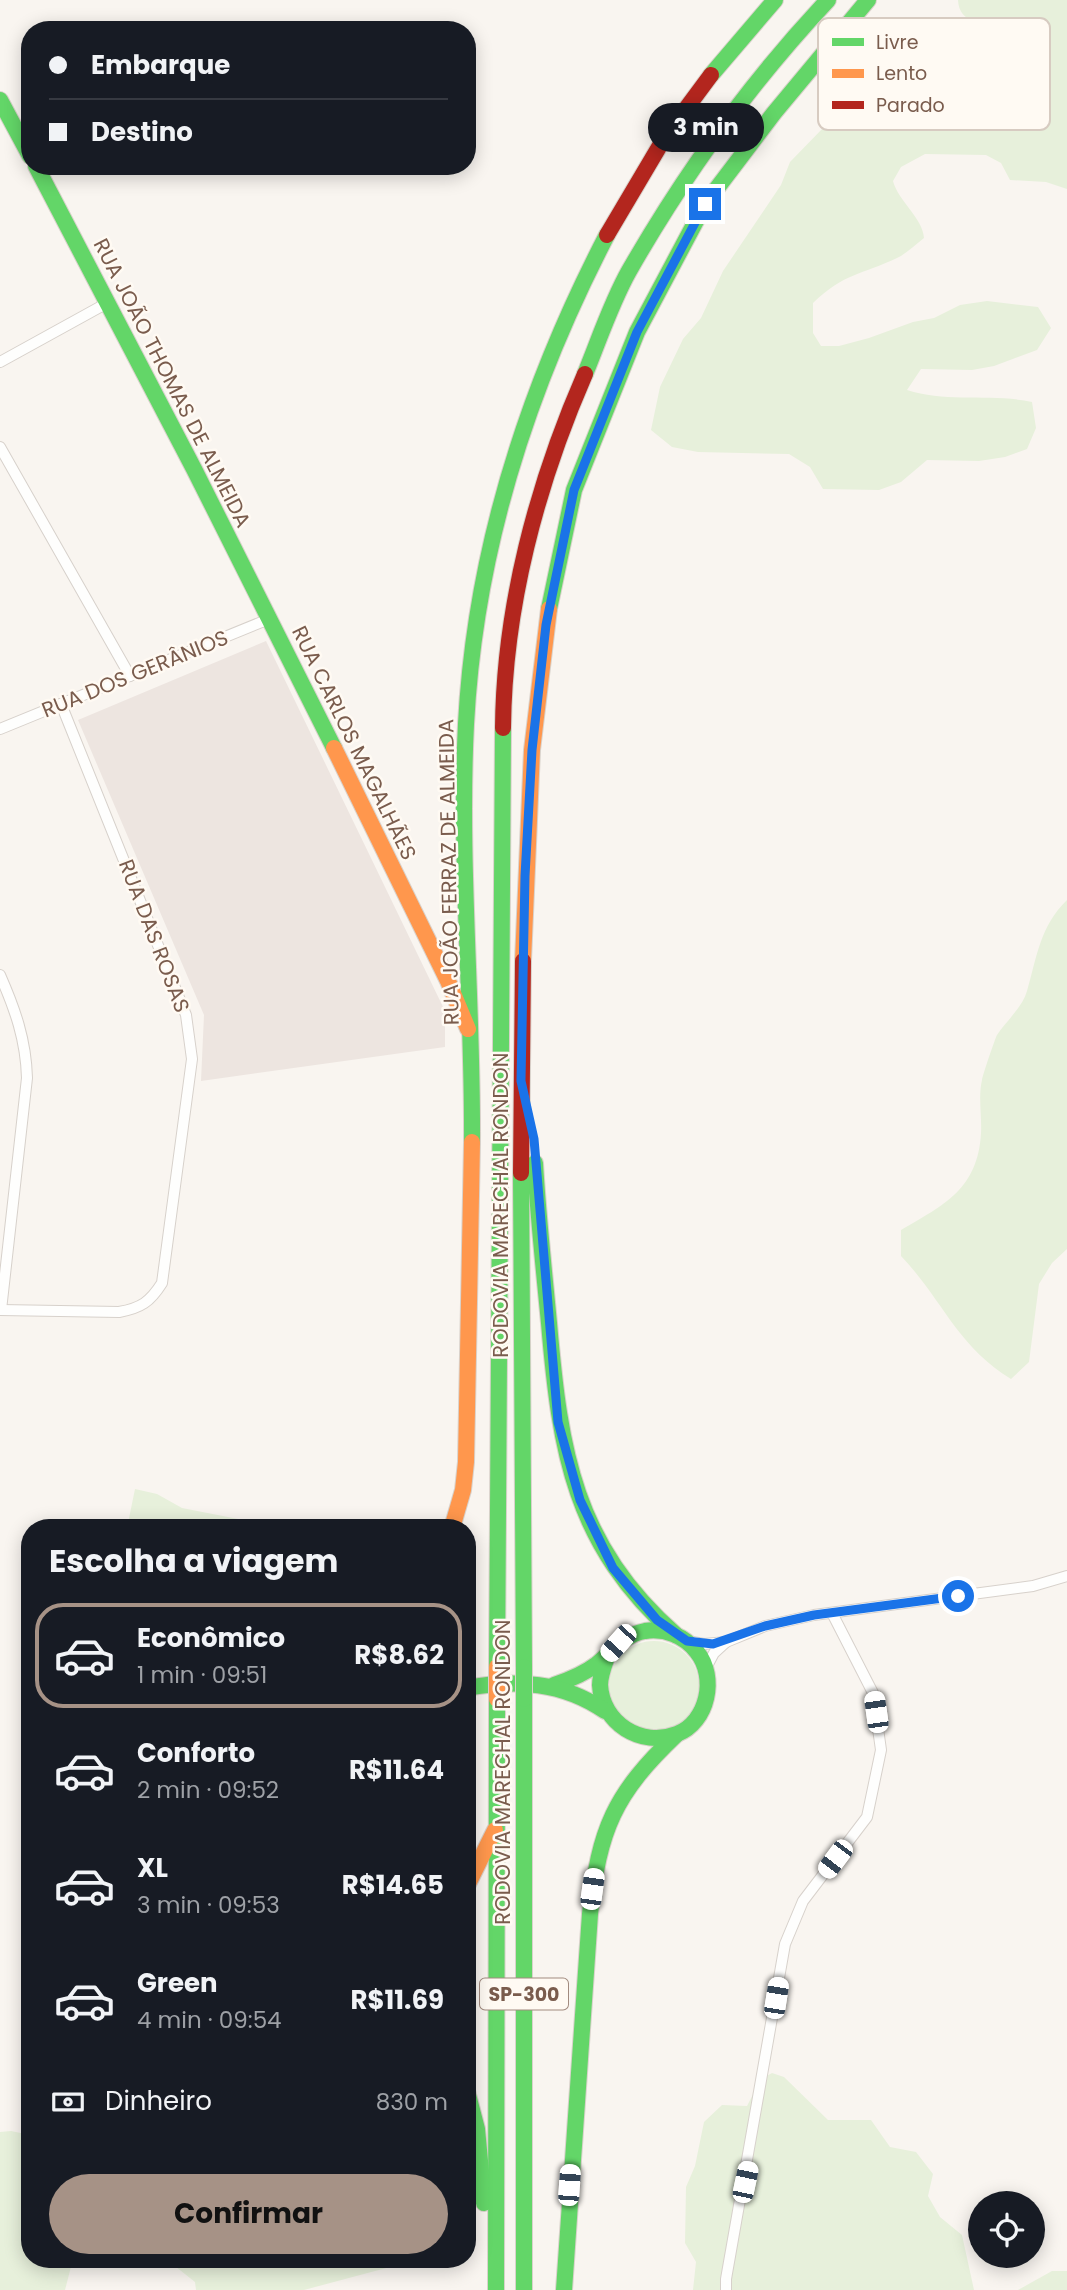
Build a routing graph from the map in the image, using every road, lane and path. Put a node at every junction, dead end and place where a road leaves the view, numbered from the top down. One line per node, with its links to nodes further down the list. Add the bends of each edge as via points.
1 (775, 0): 17 (main road, RUA JOÃO FERRAZ DE ALMEIDA, via 702,86 652,156 571,301 516,443 493,525 469,682 465,795)
2 (828, 0): 31 (main road, RODOVIA MARECHAL RONDON / SP-300, bridge, via 782,49 701,154 628,273 569,410 531,523 503,709)
3 (868, 0): 4 (main road, RODOVIA MARECHAL RONDON / SP-300)
4 (853, 18)
5 (818, 60): 18 (main road, RODOVIA MARECHAL RONDON / SP-300, via 705,204 637,332 574,490 546,625 532,750)
6 (0, 100): 7 (main road)
7 (21, 139)
8 (41, 175): 9 (main road, RUA JOÃO THOMAS DE ALMEIDA)
9 (109, 302): 10 (street); 12 (main road, RUA JOÃO THOMAS DE ALMEIDA)
10 (0, 362)
11 (0, 447): 13 (street)
12 (269, 620): 13 (street, RUA DOS GERÂNIOS); 17 (main road, RUA CARLOS MAGALHÃES)
13 (130, 676): 14 (street, RUA DOS GERÂNIOS)
14 (61, 704): 15 (street, RUA DOS GERÂNIOS); 19 (street, RUA DAS ROSAS, via 186,1015 192,1059 162,1283 151,1300 137,1309 119,1312)
15 (0, 729)
16 (0, 975): 19 (street, via 18,1017 27,1078)
17 (472, 1038): 20 (main road, RUA JOÃO FERRAZ DE ALMEIDA, via 466,1462)
18 (521, 1081): 23 (main road, via 534,1139 563,1446 580,1500 613,1568 629,1591); 35 (main road, RODOVIA MARECHAL RONDON / SP-300, bridge)
19 (0, 1310)
20 (455, 1519)
21 (1067, 1576): 22 (street, via 1033,1586)
22 (832, 1613): 24 (street, via 765,1626); 37 (street, via 873,1693 881,1750 867,1816 803,1901 785,1944)
23 (681, 1638): 24 (street, via 704,1644); 25 (main road, via 661,1631 639,1633); 26 (main road)
24 (726, 1642): 26 (street)
25 (608, 1654): 28 (main road, via 583,1673); 29 (main road, via 599,1683)
26 (706, 1668): 30 (main road, via 709,1681 704,1707)
27 (476, 1685): 28 (main road)
28 (554, 1685): 29 (main road)
29 (607, 1713): 30 (main road, via 623,1730 645,1739)
30 (676, 1735): 36 (main road, via 615,1802 596,1861)
31 (499, 1818): 32 (main road); 34 (main road, RODOVIA MARECHAL RONDON / SP-300)
32 (476, 1872)
33 (476, 2125): 34 (main road)
34 (494, 2290)
35 (524, 2290)
36 (564, 2290)
37 (726, 2290)

